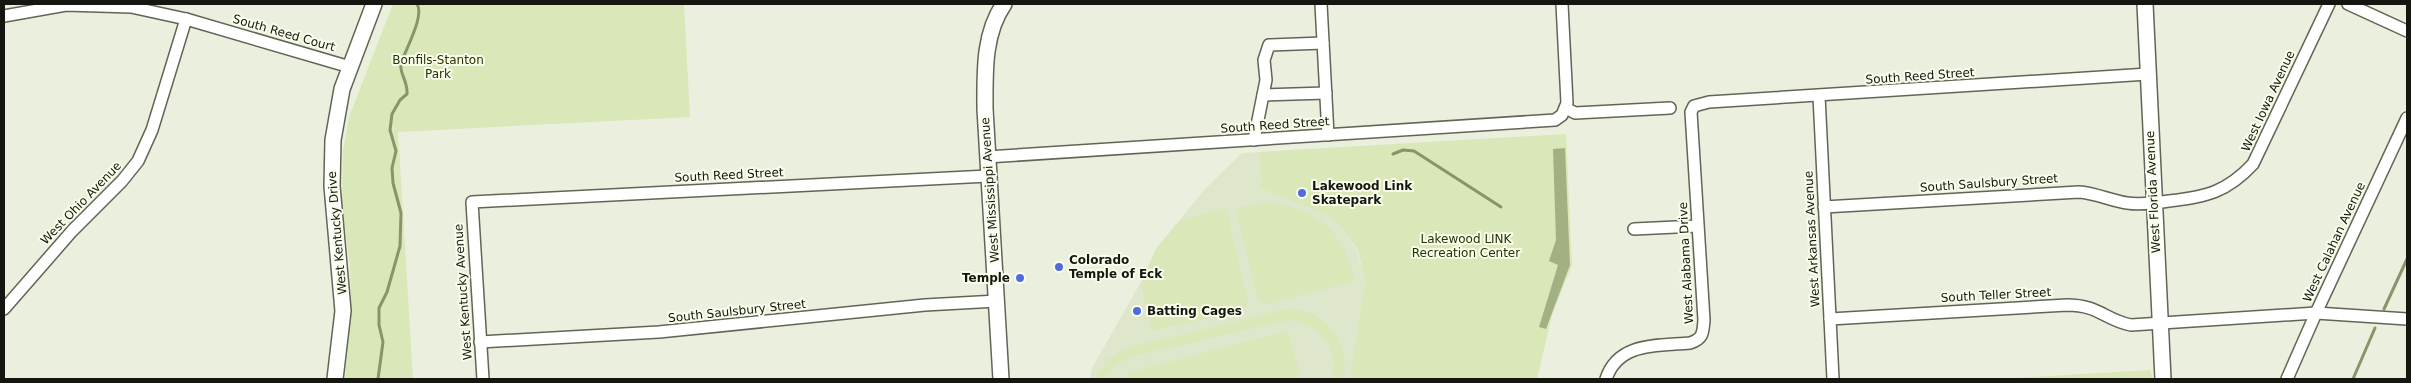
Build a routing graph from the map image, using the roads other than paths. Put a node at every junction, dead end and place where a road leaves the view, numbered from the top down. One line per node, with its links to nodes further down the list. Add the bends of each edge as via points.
1 (374, 4): 12 (street, West Kentucky Drive)
2 (1004, 4): 23 (street, West Mississippi Avenue, via 992,30 985,62)
3 (1321, 4): 11 (street)
4 (1562, 4): 19 (street, via 1567,89)
5 (2145, 4): 13 (street, West Florida Avenue)
6 (2329, 4): 26 (street, West Iowa Avenue, via 2253,164 2239,179 2220,191 2201,198)
7 (2348, 4): 10 (street)
8 (4, 16): 9 (street, South Reed Court, via 51,6 96,4 142,8)
9 (186, 19): 12 (street, South Reed Court); 31 (street, West Ohio Avenue, via 152,130 138,161)
10 (2407, 31)
11 (1323, 43): 14 (street); 15 (street, via 1269,45 1264,60 1266,80)
12 (350, 67): 37 (street, West Kentucky Drive, via 340,102 332,153 343,311)
13 (2148, 74): 16 (street, South Reed Street); 26 (street, West Florida Avenue)
14 (1326, 93): 15 (street); 21 (street)
15 (1263, 95): 22 (street)
16 (1819, 96): 17 (street, South Reed Street, via 1709,102); 27 (street, West Arkansas Avenue)
17 (1694, 106): 28 (street, West Alabama Drive, via 1691,112)
18 (1670, 108): 19 (street, South Reed Street)
19 (1564, 112): 21 (street, South Reed Street, via 1547,122)
20 (2407, 118): 32 (street, West Calahan Avenue)
21 (1328, 135): 22 (street, South Reed Street)
22 (1254, 140): 23 (street, South Reed Street)
23 (987, 157): 24 (street, West Mississippi Avenue)
24 (988, 176): 25 (street, South Reed Street); 30 (street, West Mississippi Avenue)
25 (472, 202): 36 (street, West Kentucky Avenue)
26 (2154, 203): 27 (street, South Saulsbury Street, via 2128,203 2079,192); 35 (street, West Florida Avenue)
27 (1824, 207): 33 (street, West Arkansas Avenue)
28 (1697, 226): 29 (street); 40 (street, West Alabama Drive, via 1704,320 1702,336 1690,343 1634,348 1618,358)
29 (1634, 229)
30 (997, 301): 36 (street, South Saulsbury Street, via 925,305 651,333); 39 (street, West Mississippi Avenue)
31 (4, 309)
32 (2316, 313): 34 (street, South Teller Street); 35 (street, South Teller Street); 43 (street, West Calahan Avenue)
33 (1830, 319): 35 (street, South Teller Street, via 2077,305 2094,308 2125,324); 41 (street, West Arkansas Avenue)
34 (2407, 319)
35 (2160, 324): 42 (street, West Florida Avenue)
36 (480, 342): 38 (street, West Kentucky Avenue)
37 (335, 379)
38 (483, 379)
39 (1002, 379)
40 (1606, 379)
41 (1833, 379)
42 (2163, 379)
43 (2287, 379)

